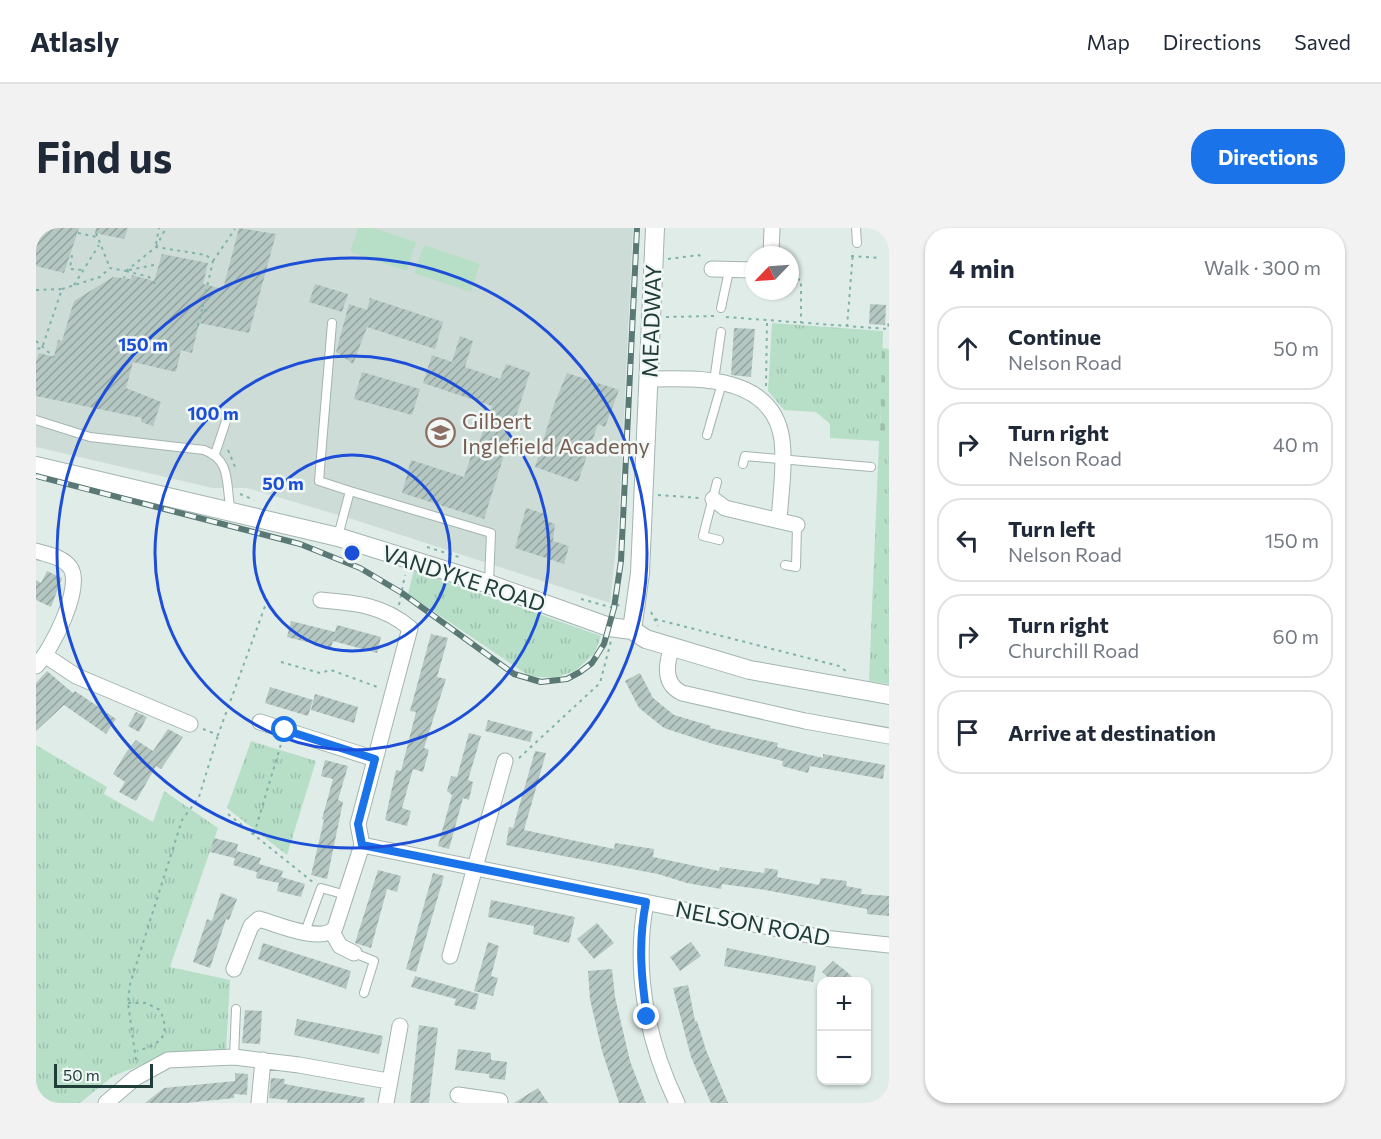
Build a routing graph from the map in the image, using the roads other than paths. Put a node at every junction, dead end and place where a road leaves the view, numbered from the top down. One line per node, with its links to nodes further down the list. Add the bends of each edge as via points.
1 (655, 228): 12 (street, MEADWAY)
2 (772, 228): 5 (street)
3 (856, 228): 4 (lane)
4 (857, 243)
5 (771, 246)
6 (712, 269): 8 (street)
7 (745, 270): 8 (street)
8 (729, 271): 9 (lane)
9 (721, 308)
10 (332, 323): 23 (lane, via 319,481)
11 (721, 332): 13 (lane)
12 (649, 378): 13 (street); 34 (street, MEADWAY, via 643,494 631,600)
13 (718, 381): 16 (lane); 18 (street, via 750,390 763,400 780,431)
14 (228, 416): 17 (lane)
15 (36, 420): 17 (lane, via 90,437)
16 (707, 435)
17 (215, 454): 25 (lane, via 225,465)
18 (782, 461): 19 (lane, via 745,456); 21 (lane); 26 (street)
19 (743, 464)
20 (36, 466): 25 (street, VANDYKE ROAD)
21 (871, 467)
22 (717, 482): 24 (lane)
23 (350, 491): 28 (lane); 32 (lane, via 491,533)
24 (713, 500): 26 (street, via 725,508); 29 (lane, via 703,536)
25 (232, 513): 28 (street, VANDYKE ROAD)
26 (778, 519): 27 (street)
27 (797, 525): 31 (lane, via 795,567)
28 (338, 537): 32 (street, VANDYKE ROAD)
29 (719, 540)
30 (36, 551): 36 (street, via 62,559 75,581 64,618)
31 (785, 565)
32 (490, 576): 34 (street, VANDYKE ROAD, via 614,628)
33 (321, 600): 41 (street, via 368,604 396,616 410,628)
34 (632, 630): 35 (street, VANDYKE ROAD)
35 (668, 646): 37 (street, VANDYKE ROAD, via 750,670); 40 (street, via 666,664 670,681 682,693)
36 (41, 661): 39 (street)
37 (889, 694)
38 (260, 722): 41 (street)
39 (190, 724)
40 (889, 736)
41 (375, 759): 43 (street, via 358,824)
42 (505, 761): 44 (street)
43 (362, 845): 44 (street, NELSON ROAD); 45 (street)
44 (476, 868): 46 (street, NELSON ROAD); 51 (street)
45 (346, 895): 47 (lane, via 321,888); 48 (street)
46 (646, 902): 49 (street, NELSON ROAD, via 823,938); 64 (street, via 640,969 645,1007)
47 (305, 932): 48 (street, via 318,936); 52 (street, via 259,919 251,926)
48 (332, 932): 50 (street, via 340,946)
49 (889, 945)
50 (354, 953): 53 (lane, via 374,961)
51 (450, 957)
52 (234, 969)
53 (364, 993)
54 (236, 1009): 56 (lane)
55 (400, 1026): 58 (street)
56 (234, 1057): 57 (street); 61 (street, via 168,1060 135,1078)
57 (263, 1060): 58 (street); 62 (street)
58 (388, 1081): 63 (street)
59 (458, 1095): 60 (street)
60 (500, 1097)
61 (106, 1103)
62 (259, 1103)
63 (386, 1103)
64 (677, 1103)

